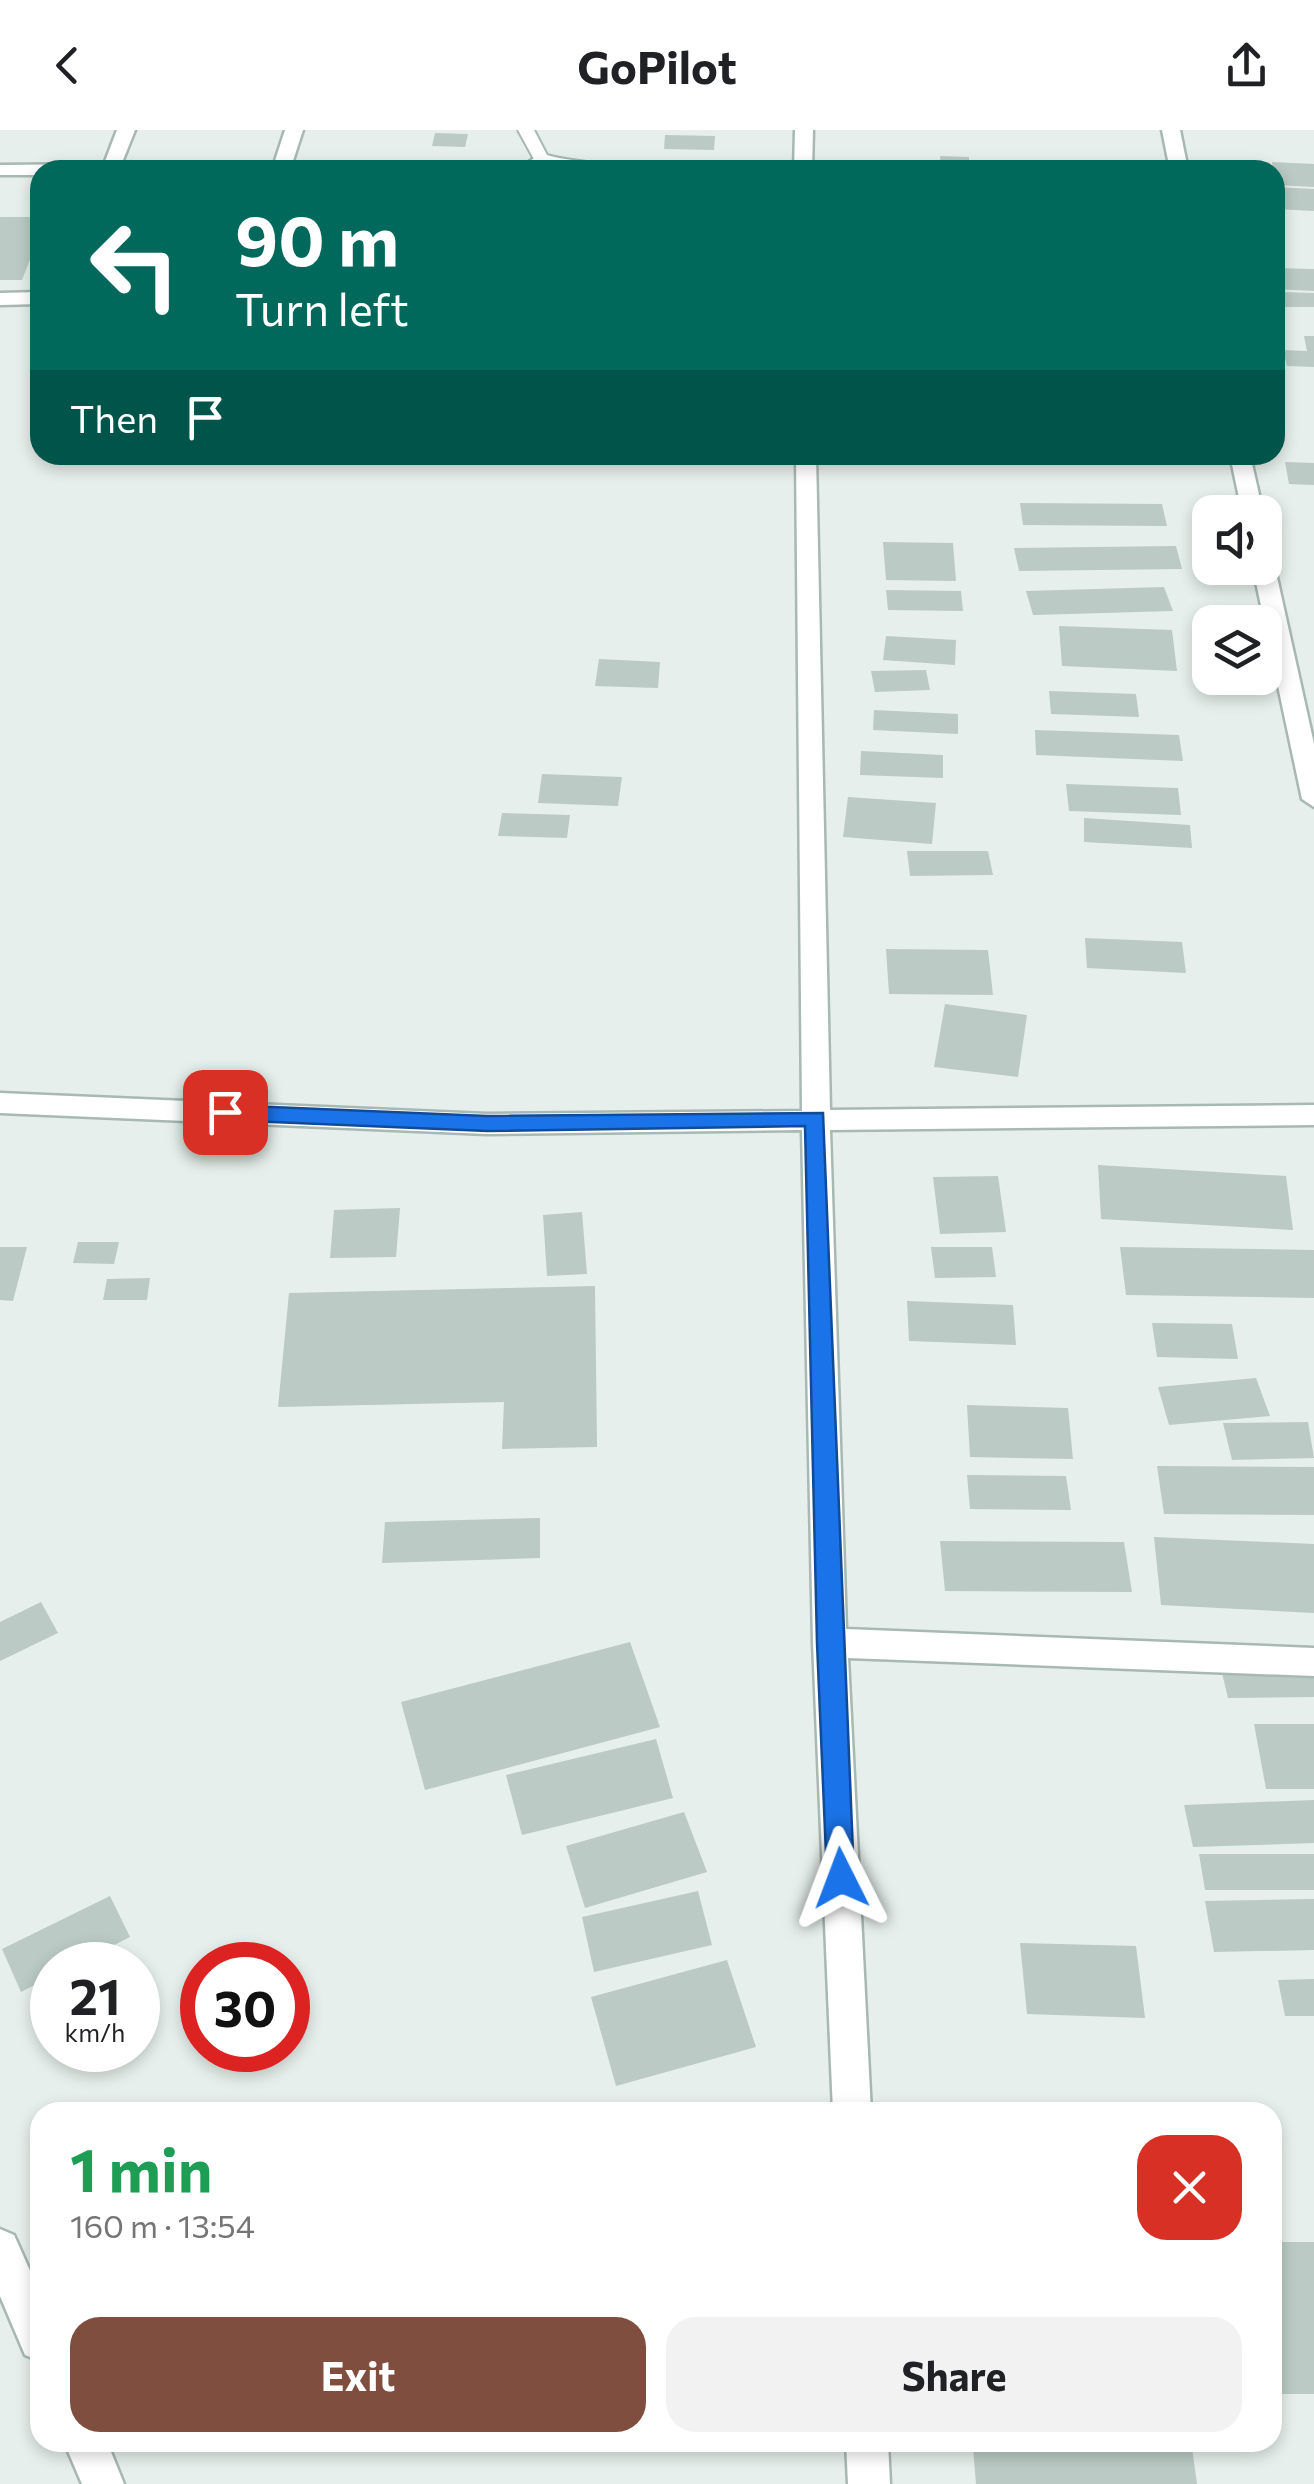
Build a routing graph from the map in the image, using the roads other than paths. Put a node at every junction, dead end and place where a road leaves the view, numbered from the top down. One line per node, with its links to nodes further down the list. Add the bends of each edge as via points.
1 (126, 130): 6 (street)
2 (294, 130): 7 (street)
3 (526, 130): 8 (lane)
4 (804, 130): 9 (street)
5 (1170, 130): 10 (street)
6 (114, 160)
7 (284, 160)
8 (533, 160)
9 (803, 160)
10 (1177, 160)
11 (0, 170): 12 (street)
12 (30, 170)
13 (30, 298): 14 (street)
14 (0, 299)
15 (806, 465): 22 (street)
16 (1242, 465): 17 (street)
17 (1248, 495)
18 (1268, 585): 19 (street)
19 (1314, 799)
20 (0, 1103): 22 (street, via 487,1124)
21 (1314, 1114): 22 (street)
22 (816, 1118): 23 (street)
23 (830, 1643): 24 (street); 25 (street)
24 (1314, 1662)
25 (852, 2102)
26 (0, 2249): 27 (street)
27 (30, 2317)
28 (89, 2452): 30 (street)
29 (867, 2452): 31 (street)
30 (103, 2484)
31 (869, 2484)

